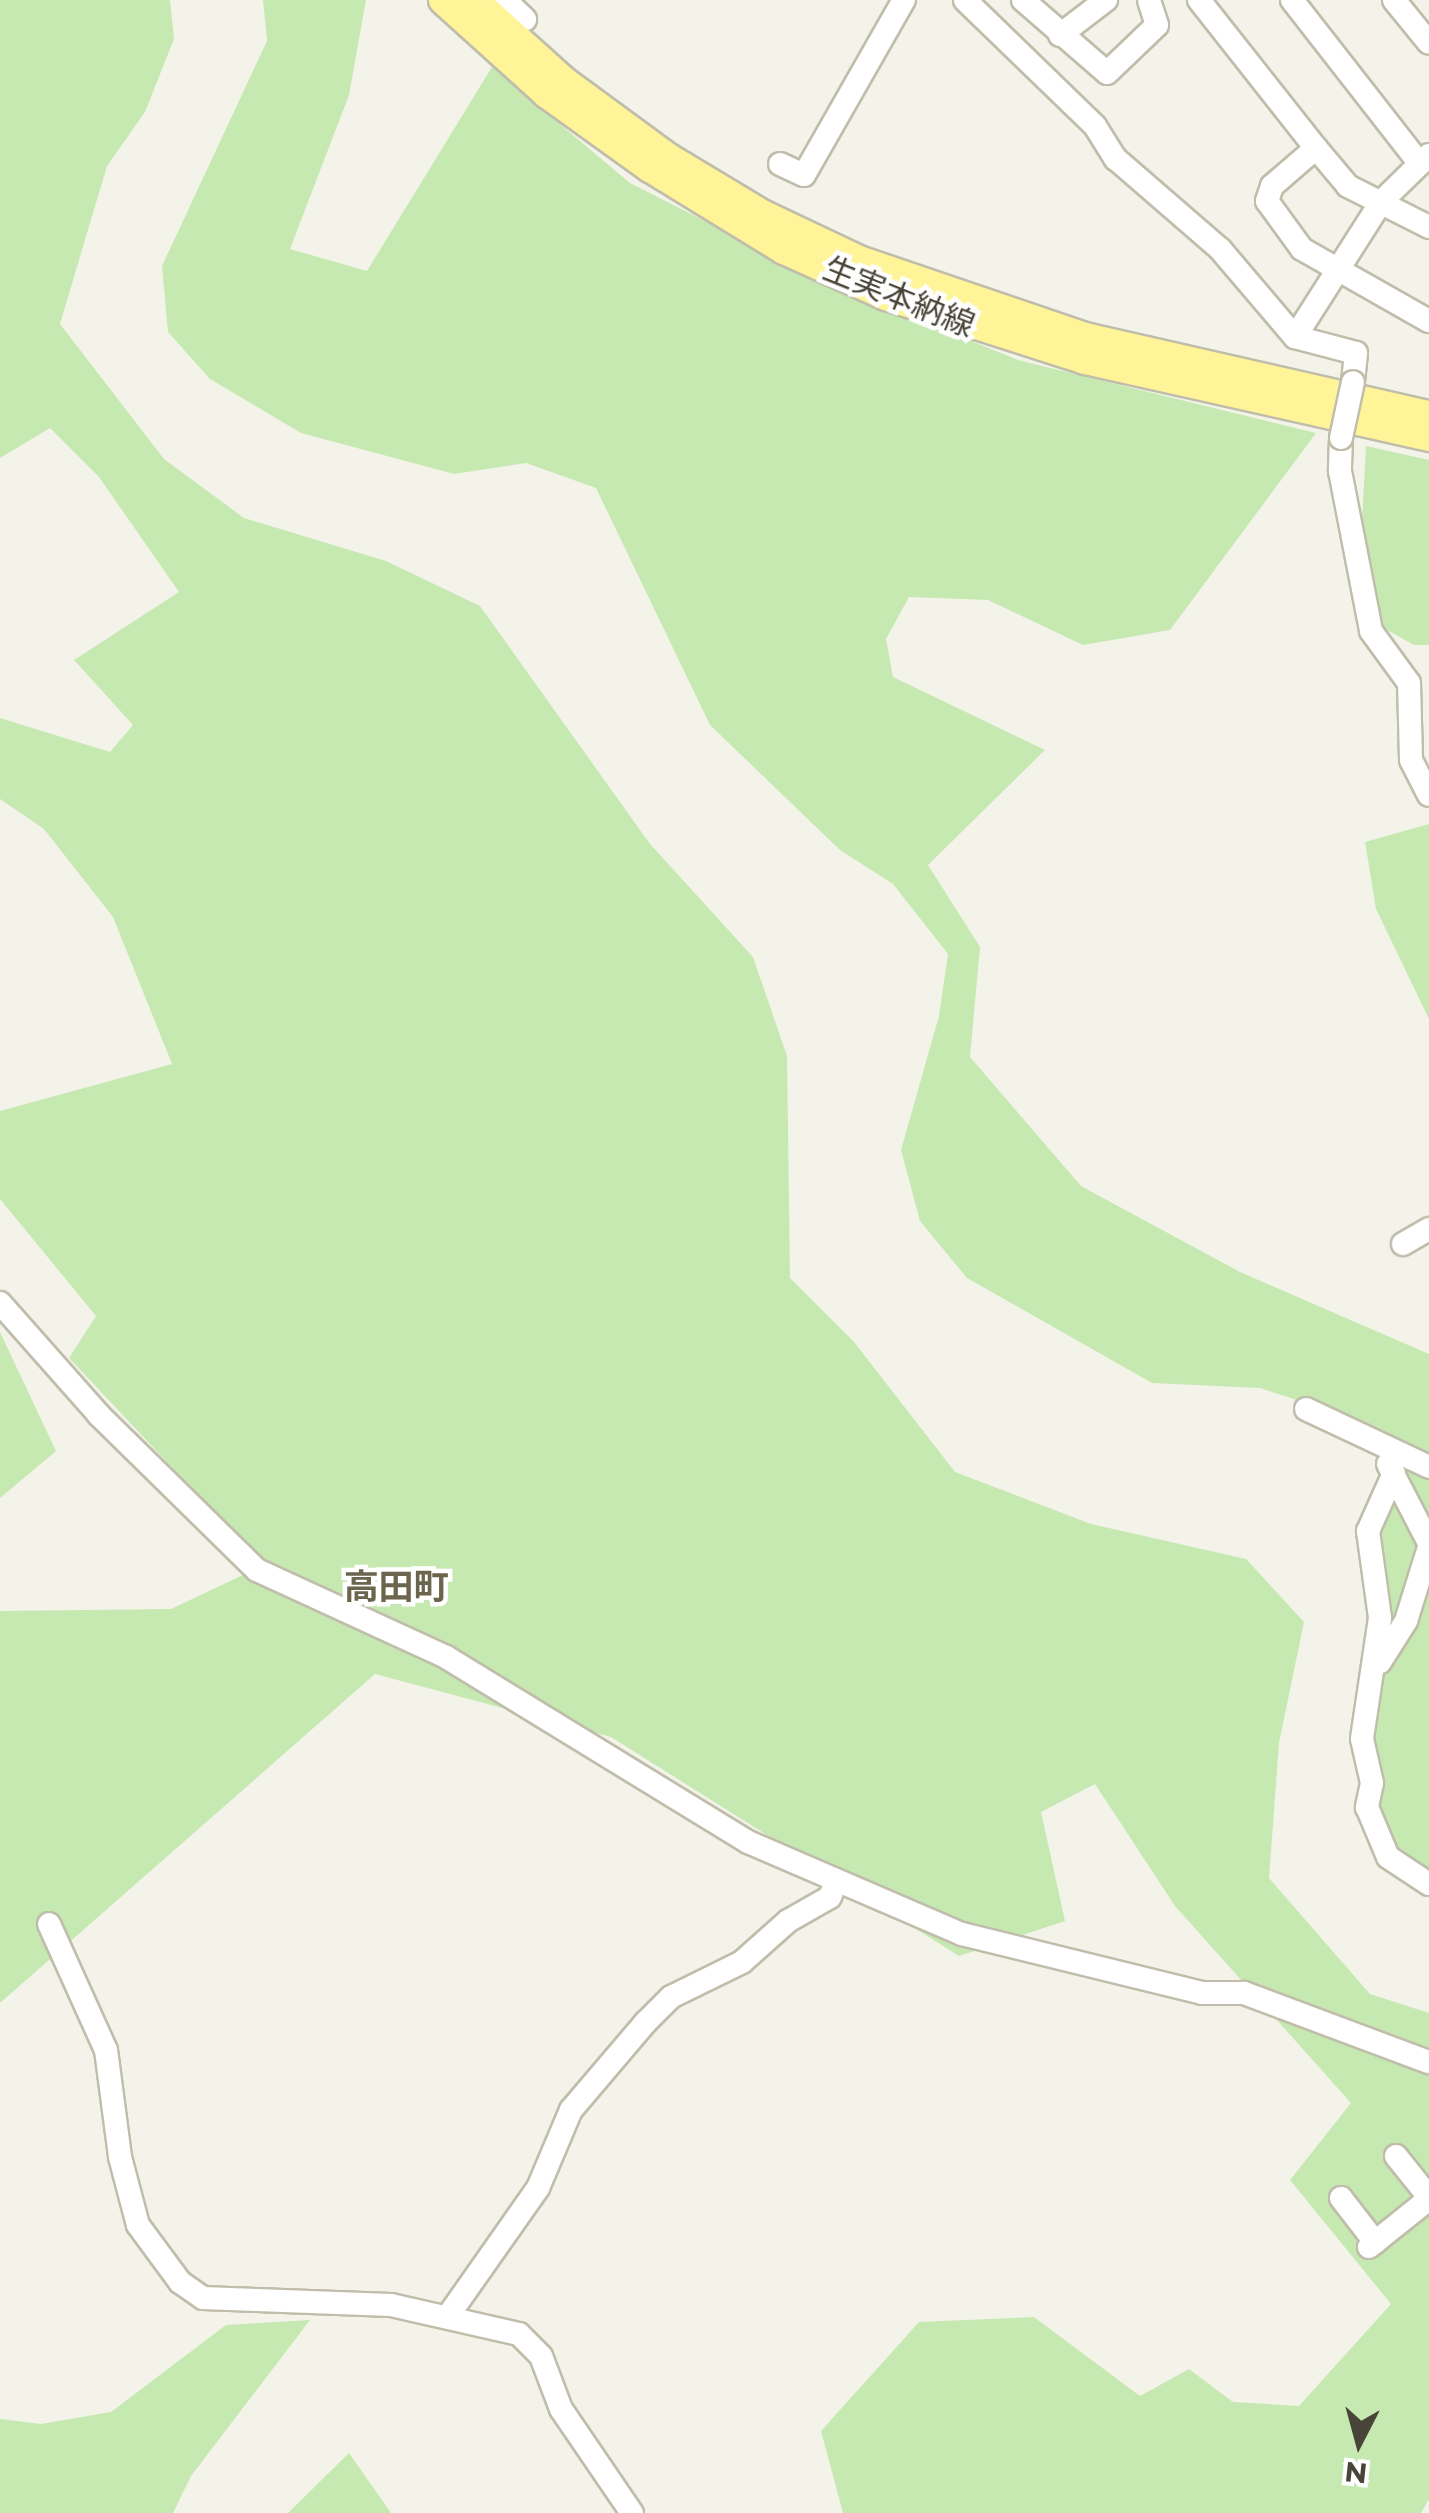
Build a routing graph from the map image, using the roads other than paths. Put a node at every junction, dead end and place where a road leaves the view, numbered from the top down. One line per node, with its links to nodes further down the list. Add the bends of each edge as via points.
1 (443, 0): 24 (main road, 生実本納線, via 547,94 650,168 741,226 856,282 1052,351)
2 (474, 0): 23 (main road, 生実本納線, via 564,80 669,158 764,215 859,260 1085,337)
3 (506, 0): 12 (street)
4 (904, 0): 17 (street, via 804,175)
5 (965, 0): 22 (street, via 1095,126 1116,159 1220,249)
6 (1023, 0): 13 (street)
7 (1106, 0): 13 (street)
8 (1149, 0): 13 (street, via 1157,25 1116,72 1100,72)
9 (1292, 0): 16 (street)
10 (1394, 0): 14 (street)
11 (1205, 2): 15 (street)
12 (525, 18)
13 (1060, 35)
14 (1429, 42)
15 (1316, 148): 18 (street, via 1348,186); 20 (street, via 1272,186 1267,200 1302,248)
16 (1424, 160): 18 (street)
17 (780, 164)
18 (1381, 202): 19 (street); 20 (street)
19 (1429, 227)
20 (1336, 271): 21 (street); 22 (street)
21 (1429, 322)
22 (1295, 337): 25 (street, bridge, via 1356,353 1340,471 1371,631 1409,682 1412,760)
23 (1429, 415)
24 (1429, 437)
25 (1429, 794)
26 (1429, 1229): 27 (street)
27 (1404, 1244)
28 (0, 1303): 35 (street, via 99,1416 257,1570 354,1620 432,1649 748,1842)
29 (1306, 1408): 30 (street)
30 (1380, 1447): 31 (street); 32 (street)
31 (1429, 1467)
32 (1394, 1473): 33 (street); 34 (street, via 1368,1531 1380,1618)
33 (1429, 1545): 34 (street, via 1406,1621)
34 (1372, 1674): 36 (street, via 1362,1738 1372,1783 1370,1824 1401,1870)
35 (836, 1881): 38 (street, via 962,1934 1202,1994 1244,1993); 42 (street, via 830,1897 788,1921 742,1962 671,1998 646,2022 570,2110 538,2188)
36 (1429, 1884)
37 (49, 1924): 42 (street, via 106,2050 120,2157 138,2226 180,2282 203,2298 391,2305)
38 (1429, 2062)
39 (1396, 2156): 41 (street)
40 (1341, 2198): 41 (street, via 1372,2245)
41 (1429, 2198)
42 (448, 2316): 43 (street, via 504,2327 532,2343 561,2409)
43 (632, 2513)

